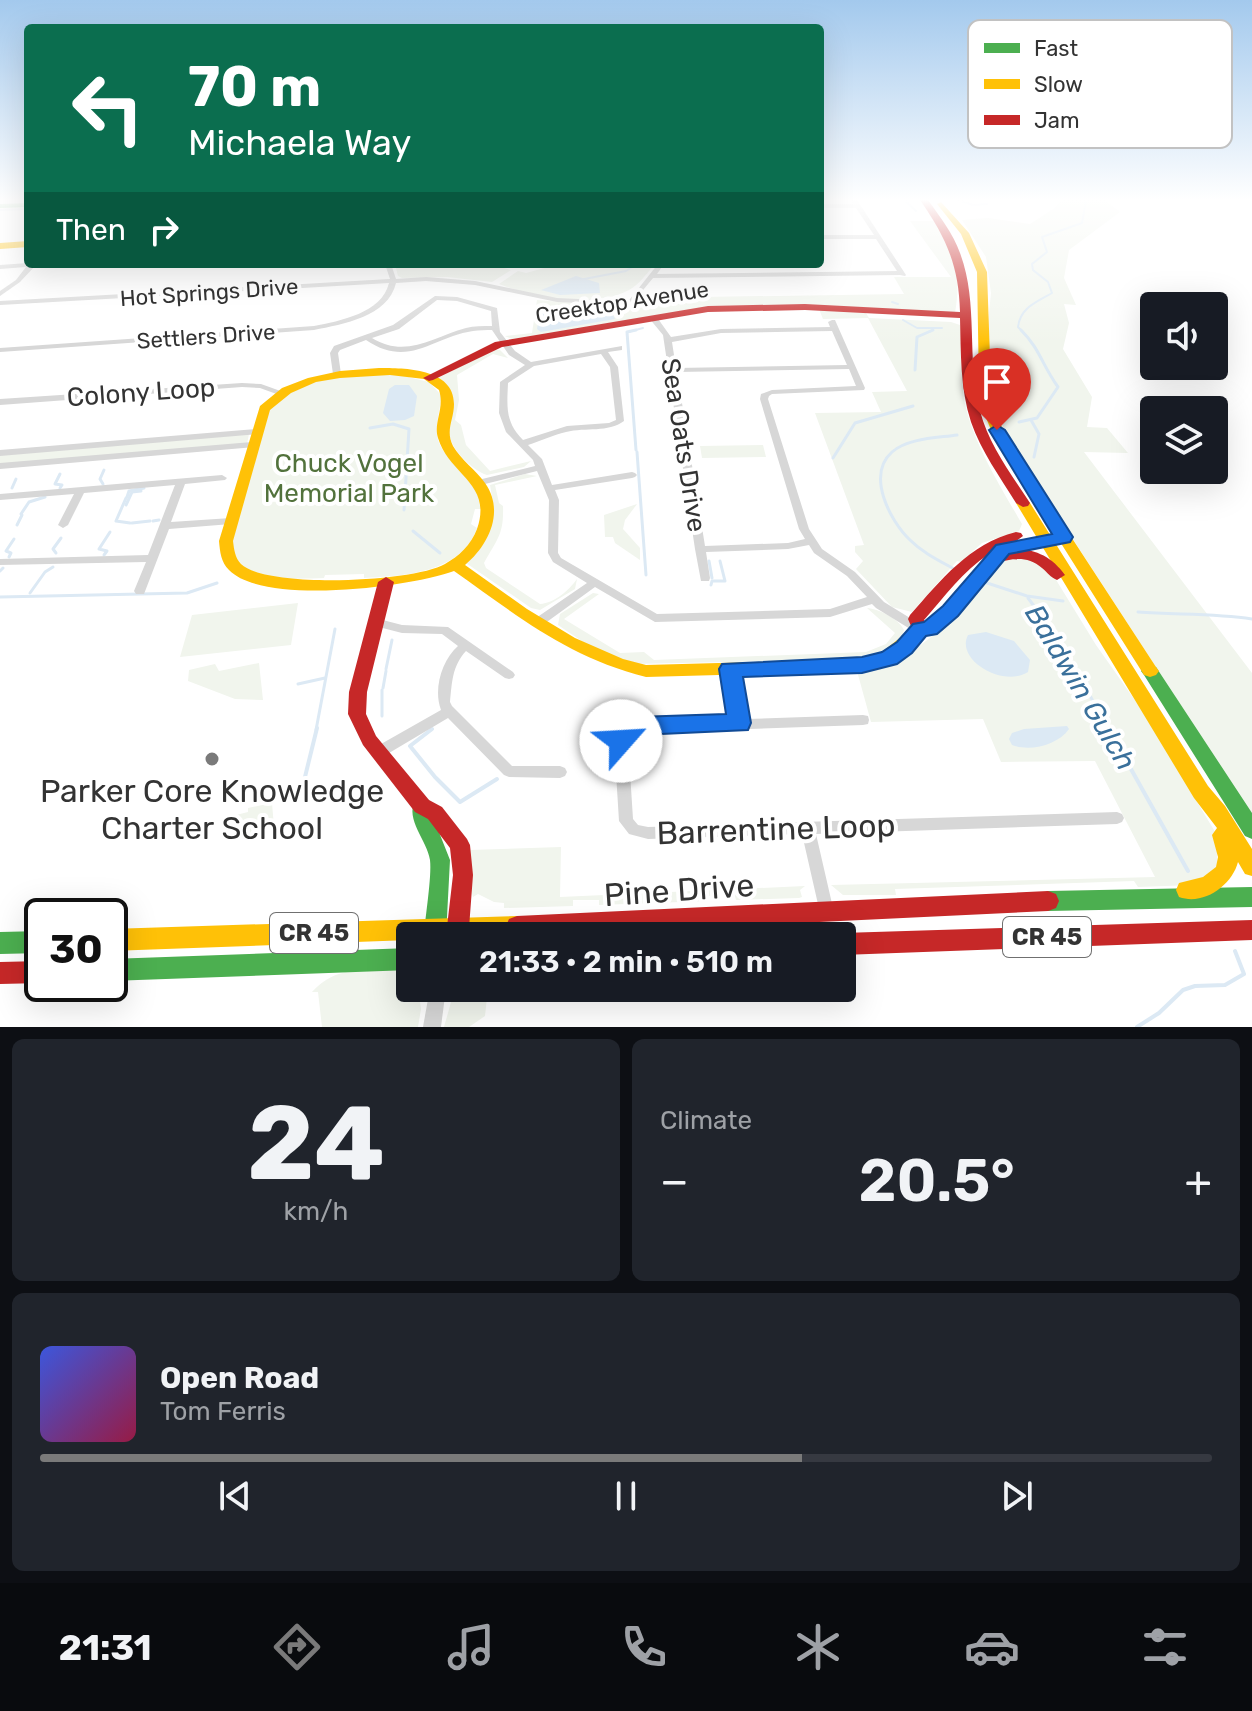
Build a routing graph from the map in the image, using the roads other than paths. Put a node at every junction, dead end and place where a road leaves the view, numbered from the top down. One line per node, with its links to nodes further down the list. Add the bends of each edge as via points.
1 (885, 248): 9 (street, via 902,274)
2 (955, 248): 14 (main road)
3 (971, 248): 44 (main road, via 985,299 985,386 992,418)
4 (24, 266): 5 (street)
5 (0, 267)
6 (29, 268): 11 (street)
7 (390, 268): 10 (street)
8 (658, 268): 9 (street)
9 (652, 276): 10 (street, Hot Springs Drive, via 628,301 607,302 547,299 460,281)
10 (391, 281): 12 (street, Hot Springs Drive); 20 (street, Settlers Drive, via 387,297 375,308 324,326)
11 (0, 294)
12 (0, 303)
13 (653, 318): 14 (main road, Creektop Avenue, via 723,308 878,311); 17 (street, Sea Oats Drive); 18 (main road, Creektop Avenue)
14 (966, 319): 45 (main road, via 969,392 977,424)
15 (495, 328): 16 (street, via 468,329 416,348 385,348); 16 (street, via 497,314 492,309 438,298 401,324); 18 (street)
16 (367, 338): 25 (street, via 335,349)
17 (668, 340): 23 (street, via 721,331 834,326); 24 (street, Sea Oats Drive)
18 (504, 343): 22 (street); 26 (main road, Creektop Avenue)
19 (619, 348): 21 (street)
20 (0, 350)
21 (603, 351): 22 (street); 30 (street, via 614,366 621,420 565,429)
22 (530, 365): 30 (street, via 503,383 504,415)
23 (853, 367): 24 (street); 46 (street, via 859,390 777,391 764,396)
24 (672, 370): 47 (street, Sea Oats Drive)
25 (337, 374): 26 (main road, via 397,372); 27 (main road)
26 (429, 378): 37 (main road, via 447,396 442,425 446,444)
27 (282, 393): 28 (street, Colony Loop, via 242,385); 29 (main road, via 264,409)
28 (0, 402)
29 (254, 439): 31 (street, Colony Loop); 32 (street); 41 (main road)
30 (521, 444): 33 (street)
31 (0, 453)
32 (0, 466)
33 (541, 467): 37 (street); 38 (street)
34 (632, 475): 38 (street)
35 (222, 478): 36 (street)
36 (181, 482): 39 (street); 43 (street)
37 (481, 482): 51 (main road, via 487,504 482,533)
38 (550, 488): 54 (street, via 555,504 554,556)
39 (81, 490): 40 (street); 42 (street)
40 (0, 497)
41 (231, 521): 43 (street); 53 (main road, via 227,556 254,579 283,584)
42 (63, 525)
43 (164, 526): 48 (street)
44 (1063, 537): 45 (main road); 75 (main road)
45 (1044, 538): 49 (main road, via 1008,547); 57 (main road); 61 (main road, via 996,541 984,548 916,619)
46 (810, 541): 47 (street); 56 (street)
47 (700, 549): 52 (street, Sea Oats Drive)
48 (152, 558): 50 (street); 55 (street)
49 (997, 558): 57 (main road, via 1020,553 1044,560 1078,610); 61 (main road, via 930,629)
50 (0, 562)
51 (454, 564): 53 (main road, via 424,577); 58 (main road)
52 (705, 578)
53 (386, 582): 59 (main road)
54 (594, 583): 56 (street, via 657,618 830,613); 58 (street)
55 (140, 591)
56 (874, 599): 61 (street)
57 (1093, 619): 71 (main road)
58 (540, 621): 64 (main road, via 621,668)
59 (375, 622): 60 (street); 62 (main road)
60 (402, 629): 62 (street); 63 (street, via 441,630)
61 (920, 629): 64 (main road, via 900,651 876,663)
62 (372, 638): 69 (main road, via 356,707 360,725)
63 (465, 646): 65 (street); 66 (street, via 449,664 444,702)
64 (730, 669): 68 (street)
65 (509, 675)
66 (449, 711): 69 (street); 70 (street, via 509,771)
67 (863, 720): 68 (street, Barrentine Loop)
68 (740, 723): 74 (street, Barrentine Loop, via 625,731 621,741 628,825 648,833)
69 (379, 752): 72 (main road)
70 (560, 772)
71 (1201, 792): 76 (main road); 78 (main road, via 1229,849 1227,868 1216,883 1199,889 1097,893)
72 (422, 806): 80 (main road, via 441,863); 81 (main road, via 442,821 462,850)
73 (1117, 818): 74 (street, Barrentine Loop)
74 (808, 828): 79 (street)
75 (1252, 830)
76 (1252, 867)
77 (1252, 897): 78 (main road, Pine Drive / CR 45)
78 (1078, 899): 79 (main road, Pine Drive / CR 45)
79 (825, 908): 82 (main road, Pine Drive / CR 45)
80 (435, 922)
81 (457, 922)
82 (631, 922)
83 (1252, 930): 88 (main road, CR 45)
84 (396, 933): 85 (main road, Pine Drive / CR 45)
85 (128, 940)
86 (24, 942): 87 (main road)
87 (0, 943)
88 (856, 944)
89 (396, 960): 90 (main road, CR 45)
90 (128, 969)
91 (24, 972): 92 (main road)
92 (0, 973)
93 (436, 1002): 94 (street)
94 (432, 1027)

